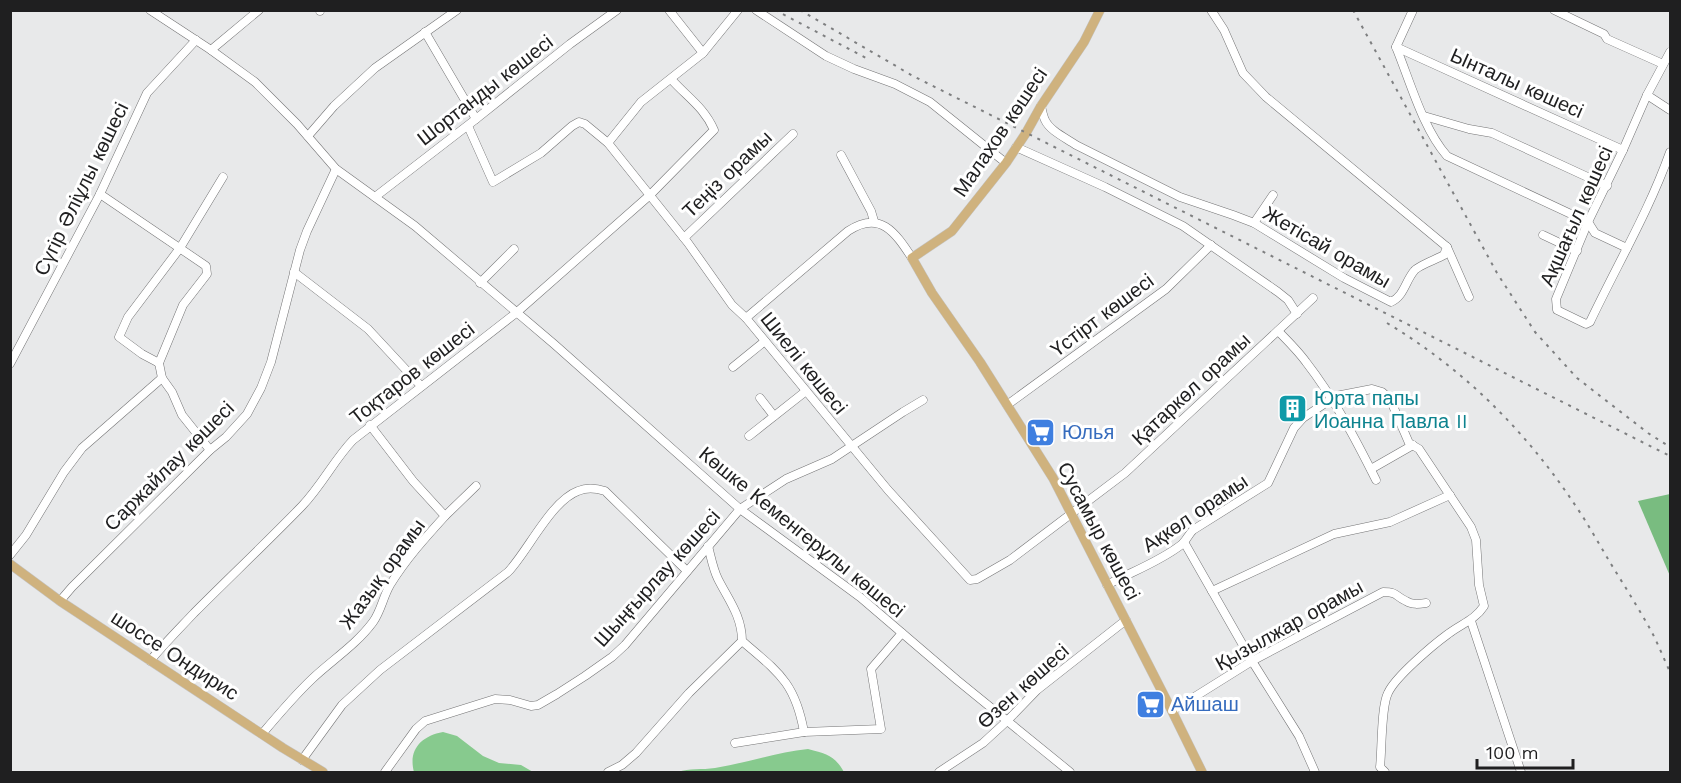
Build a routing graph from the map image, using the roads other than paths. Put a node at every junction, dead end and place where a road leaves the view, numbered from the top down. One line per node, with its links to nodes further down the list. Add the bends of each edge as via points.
1 (150, 10): 13 (street, Көшке Кеменгерұлы көшесі)
2 (259, 10): 15 (street)
3 (457, 10): 12 (street)
4 (617, 10): 24 (street, Шортанды көшесі)
5 (669, 10): 17 (street)
6 (738, 10): 17 (street)
7 (756, 10): 33 (street, via 826,56 930,102)
8 (1100, 10): 21 (main road, Малахов көшесі, via 1084,42)
9 (1211, 10): 48 (street, via 1244,73 1266,97)
10 (1413, 10): 14 (street)
11 (1554, 10): 18 (street)
12 (425, 32): 24 (street); 27 (street, via 375,68)
13 (196, 40): 15 (street, Көшке Кеменгерұлы көшесі); 37 (street, Сүгір Әліұлы көшесі, via 147,93)
14 (1396, 47): 23 (street); 30 (street, Ынталы көшесі)
15 (211, 50): 27 (street, Көшке Кеменгерұлы көшесі, via 255,82)
16 (1671, 52): 18 (street, Ақшағыл көшесі)
17 (703, 53): 19 (street)
18 (1663, 64): 20 (street, Ақшағыл көшесі)
19 (671, 80): 28 (street, via 641,102); 38 (street, Тоқтаров көшесі, via 698,105 714,130)
20 (1647, 95): 22 (street); 30 (street, Ақшағыл көшесі)
21 (1041, 106): 29 (main road, Малахов көшесі); 43 (street, Жетісай орамы, via 1050,127 1076,145 1180,197)
22 (1671, 110)
23 (1424, 116): 36 (street, via 1492,133); 42 (street, via 1438,146 1453,160)
24 (476, 119): 25 (street, Шортанды көшесі)
25 (468, 126): 28 (street, Шиелі көшесі, via 493,182 541,153 579,122); 40 (street, Шортанды көшесі)
26 (793, 134): 45 (street, Теңіз орамы)
27 (308, 136): 34 (street, Көшке Кеменгерұлы көшесі)
28 (608, 143): 38 (street, Шиелі көшесі)
29 (1016, 147): 33 (main road, Малахов көшесі); 46 (street, via 1183,226)
30 (1623, 150): 36 (street, Ақшағыл көшесі)
31 (1671, 152): 49 (street, Ақшағыл көшесі)
32 (841, 155): 41 (street)
33 (1006, 163): 52 (main road, Малахов көшесі, via 952,231)
34 (336, 169): 40 (street, Көшке Кеменгерұлы көшесі); 53 (street, Саржайлау көшесі, via 307,231)
35 (223, 177): 47 (street)
36 (1606, 186): 42 (street, Ақшағыл көшесі)
37 (100, 194): 47 (street); 63 (street, Сүгір Әліұлы көшесі)
38 (650, 195): 45 (street, Шиелі көшесі); 57 (street, Тоқтаров көшесі)
39 (1273, 195): 43 (street)
40 (375, 197): 54 (street, Көшке Кеменгерұлы көшесі)
41 (874, 221): 52 (street, Сусамыр көшесі, via 900,239); 59 (street, via 848,231)
42 (1588, 222): 49 (street, via 1594,233); 51 (street, Ақшағыл көшесі)
43 (1254, 223): 48 (street, Жетісай орамы, via 1391,302 1402,294 1415,268 1433,262)
44 (1543, 235): 51 (street)
45 (684, 238): 59 (street, Шиелі көшесі, via 724,295)
46 (1211, 245): 58 (street, via 1288,300); 71 (street, Үстірт көшесі, via 1166,289)
47 (180, 248): 62 (street, via 206,266 207,274 183,305); 62 (street, via 128,317 119,337)
48 (1447, 248): 55 (street)
49 (1627, 248): 51 (street, Ақшағыл көшесі, via 1586,324 1557,310 1556,305)
50 (514, 249): 54 (street)
51 (1577, 251)
52 (912, 258): 71 (main road, Сусамыр көшесі)
53 (294, 272): 66 (street, via 368,329); 77 (street, Саржайлау көшесі, via 261,388 247,414)
54 (480, 283): 57 (street, Көшке Кеменгерұлы көшесі)
55 (1469, 297)
56 (1313, 298): 58 (street, Қатаркөл орамы)
57 (516, 313): 66 (street, Тоқтаров көшесі); 82 (street, Көшке Кеменгерұлы көшесі)
58 (1297, 314): 60 (street, Қатаркөл орамы)
59 (746, 318): 61 (street, Шиелі көшесі)
60 (1278, 330): 69 (street); 83 (street, Қатаркөл орамы, via 1125,473)
61 (765, 341): 64 (street); 67 (street, Шиелі көшесі)
62 (159, 363): 65 (street)
63 (10, 364)
64 (733, 367)
65 (162, 378): 77 (street, via 182,414); 87 (street, via 82,448)
66 (421, 386): 73 (street, Тоқтаров көшесі)
67 (806, 391): 72 (street); 76 (street, Шиелі көшесі)
68 (760, 398): 72 (street)
69 (1331, 399): 75 (street, Ақкөл орамы, via 1372,389 1382,392 1390,399); 78 (street); 85 (street, Ақкөл орамы, via 1294,428 1268,483 1193,530)
70 (923, 400): 76 (street)
71 (1007, 405): 83 (main road, Сусамыр көшесі)
72 (774, 416): 74 (street)
73 (370, 425): 84 (street, Жазық орамы); 99 (street, Тоқтаров көшесі, via 339,454 304,504)
74 (749, 436)
75 (1413, 445): 78 (street); 81 (street, via 1419,448)
76 (852, 448): 82 (street, via 786,479); 90 (street, Шиелі көшесі, via 970,580)
77 (210, 450): 93 (street, Саржайлау көшесі)
78 (1371, 469): 79 (street)
79 (1376, 480)
80 (476, 486): 84 (street)
81 (1450, 495): 92 (street, via 1390,522 1334,534); 96 (street, via 1476,540 1484,606)
82 (740, 509): 86 (street, Шыңғырлау көшесі); 97 (street, Көшке Кеменгерұлы көшесі, via 860,597)
83 (1072, 514): 90 (street, Қатаркөл орамы); 91 (main road, Сусамыр көшесі)
84 (445, 516): 104 (street, Жазық орамы, via 388,587 374,621 311,680)
85 (1184, 542): 91 (street, Ақкөл орамы); 92 (street)
86 (708, 546): 89 (street, Шыңғырлау көшесі); 98 (street, via 717,577 735,610)
87 (10, 555)
88 (10, 564): 93 (main road, шоссе Ондирис)
89 (687, 571): 106 (street, via 605,491 578,491 562,502 508,572 359,689); 109 (street, Шыңғырлау көшесі, via 625,645 585,676 538,705 495,699 425,721)
90 (990, 572)
91 (1107, 585): 95 (main road, Сусамыр көшесі)
92 (1212, 591): 100 (street)
93 (60, 601): 99 (main road, шоссе Ондирис)
94 (1426, 603): 100 (street, Қызылжар орамы, via 1413,604 1393,592 1383,592)
95 (1126, 620): 101 (main road, Сусамыр көшесі); 102 (street, Өзен көшесі, via 1037,690)
96 (1471, 621): 107 (street, via 1448,634 1387,694); 115 (street)
97 (902, 633): 102 (street, Көшке Кеменгерұлы көшесі); 103 (street, via 871,669 881,729)
98 (742, 641): 103 (street, via 786,682 796,700); 110 (street, via 636,753)
99 (150, 660): 104 (main road, шоссе Ондирис)
100 (1252, 661): 101 (street, Қызылжар орамы); 114 (street, via 1299,736)
101 (1172, 711): 113 (main road, Сусамыр көшесі)
102 (1007, 721): 111 (street, Өзен көшесі, via 983,743); 112 (street, Көшке Кеменгерұлы көшесі)
103 (804, 732): 105 (street)
104 (262, 734): 106 (main road, шоссе Ондирис)
105 (735, 743)
106 (302, 760): 108 (main road, шоссе Ондирис)
107 (1383, 770)
108 (322, 772)
109 (385, 772)
110 (608, 772)
111 (939, 772)
112 (1070, 772)
113 (1202, 772)
114 (1315, 772)
115 (1521, 772)

